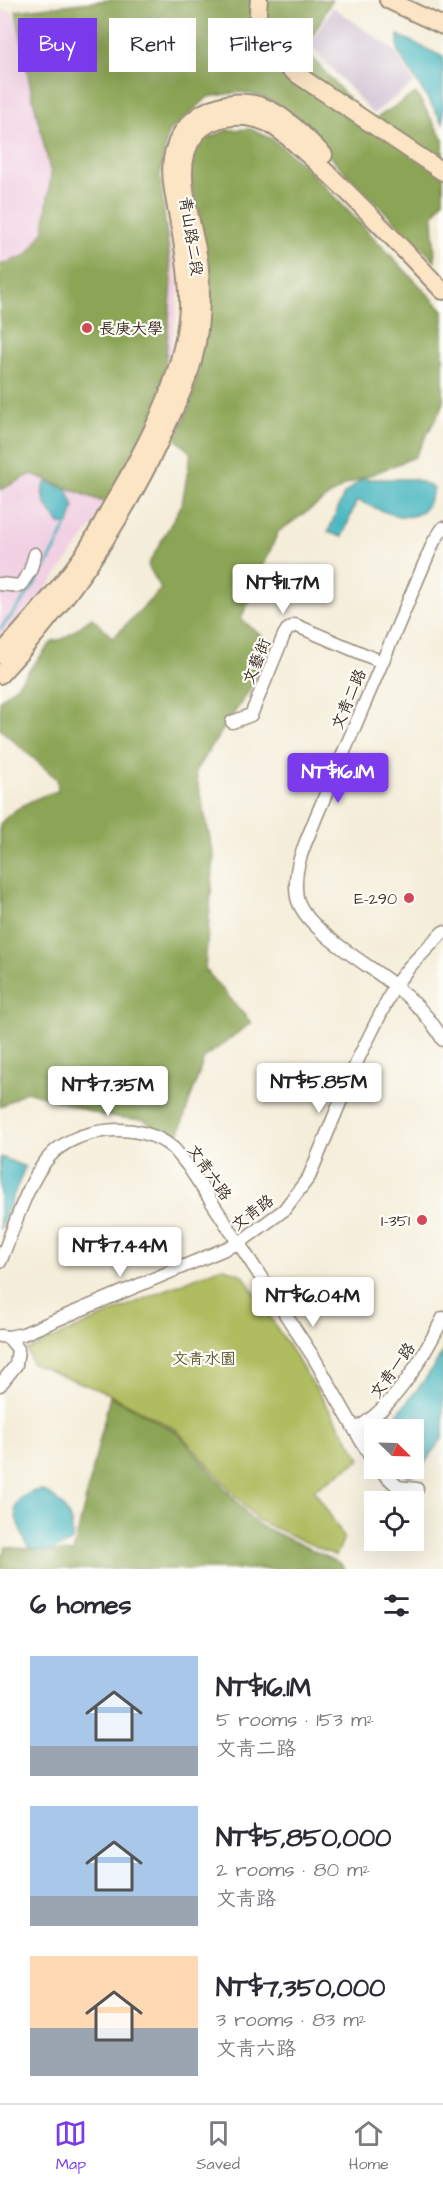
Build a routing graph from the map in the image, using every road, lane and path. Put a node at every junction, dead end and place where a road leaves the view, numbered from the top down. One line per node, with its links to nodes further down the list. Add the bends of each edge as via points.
1 (259, 0): 6 (street, via 259,30 265,46 276,58)
2 (265, 0): 5 (street, via 264,22 271,42 282,54)
3 (388, 0): 4 (street)
4 (443, 26)
5 (443, 164)
6 (443, 172)
7 (443, 279): 12 (street, 青山路二段, via 327,158 281,116 263,106 233,102 209,109 189,123 174,149 170,167 188,307 168,395 135,466 80,560)
8 (443, 291): 14 (street, 青山路二段, via 330,175 278,129 266,122 237,116 212,122 197,133 186,150 183,170 200,268 200,317 193,361 160,441 121,516 87,569)
9 (443, 528): 13 (street, 文青二路)
10 (35, 554): 11 (street, via 20,586)
11 (0, 584)
12 (0, 655)
13 (382, 662): 15 (street, 文藝街, via 295,625 284,635 251,715); 17 (street, 文青二路, via 298,863 296,882 297,900 322,932)
14 (0, 675)
15 (232, 722)
16 (443, 932): 17 (street, 文青路)
17 (395, 985): 18 (street); 19 (street, 文青路, via 359,1057 309,1178 284,1210)
18 (443, 1040)
19 (239, 1243): 20 (street, 文青六路, via 172,1148 136,1131 117,1131 79,1137 50,1156 38,1171); 22 (street, 文青路, via 23,1334); 25 (street, 文青六路, via 314,1358)
20 (0, 1262)
21 (443, 1318): 25 (street, 文青一路, via 424,1356 385,1409)
22 (4, 1336): 23 (street, via 18,1349 16,1365)
23 (5, 1374): 24 (street)
24 (0, 1385)
25 (355, 1430): 26 (street, 文青六路)
26 (364, 1446)
27 (389, 1479): 28 (street, 文青六路, via 398,1487)
28 (417, 1489)

